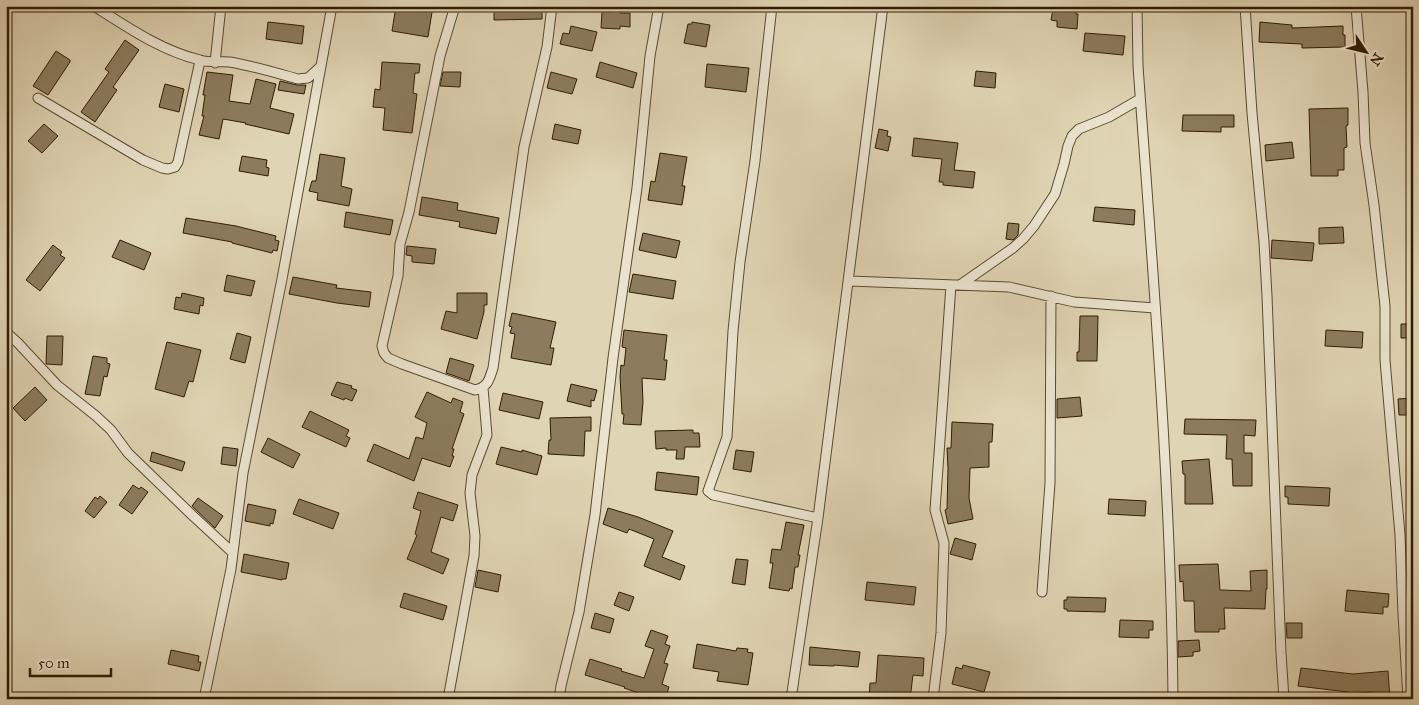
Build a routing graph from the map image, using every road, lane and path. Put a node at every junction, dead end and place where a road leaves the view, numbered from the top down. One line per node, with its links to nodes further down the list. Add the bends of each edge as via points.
1 (94, 6): 12 (street, via 143,36)
2 (221, 6): 13 (street)
3 (332, 6): 14 (street)
4 (455, 6): 22 (street, via 440,56 382,346 388,358 402,364 476,390)
5 (552, 6): 22 (street, via 547,47 524,146 493,368)
6 (659, 6): 28 (street, via 650,56 638,188 613,358 595,515 579,612)
7 (772, 6): 23 (street, via 740,262 727,437 708,491 712,495)
8 (883, 6): 17 (street)
9 (1137, 6): 16 (street)
10 (1245, 6): 32 (street, via 1264,242)
11 (1356, 6): 33 (street, via 1365,143 1385,306 1385,360 1400,535)
12 (200, 61): 13 (street); 15 (street, via 178,162 168,169 143,160)
13 (214, 63): 14 (street, via 229,62 298,79 308,78)
14 (320, 67): 24 (street, via 243,473)
15 (38, 98)
16 (1140, 99): 18 (street, via 1079,129 1072,136 1055,194 1034,226 1013,248); 20 (street)
17 (849, 281): 18 (street); 23 (street)
18 (956, 285): 19 (street, via 1009,287); 30 (street, via 935,510 944,543 942,633)
19 (1051, 296): 20 (street, via 1074,302); 25 (street, via 1050,483)
20 (1155, 308): 31 (street, via 1164,447)
21 (6, 332): 24 (street, via 57,385 111,430 128,453)
22 (483, 388): 27 (street, via 487,435 472,475 470,493 474,556)
23 (818, 518): 29 (street)
24 (232, 552): 26 (street)
25 (1042, 592)
26 (204, 699)
27 (448, 699)
28 (559, 699)
29 (790, 699)
30 (933, 699)
31 (1173, 699)
32 (1284, 699)
33 (1408, 699)

